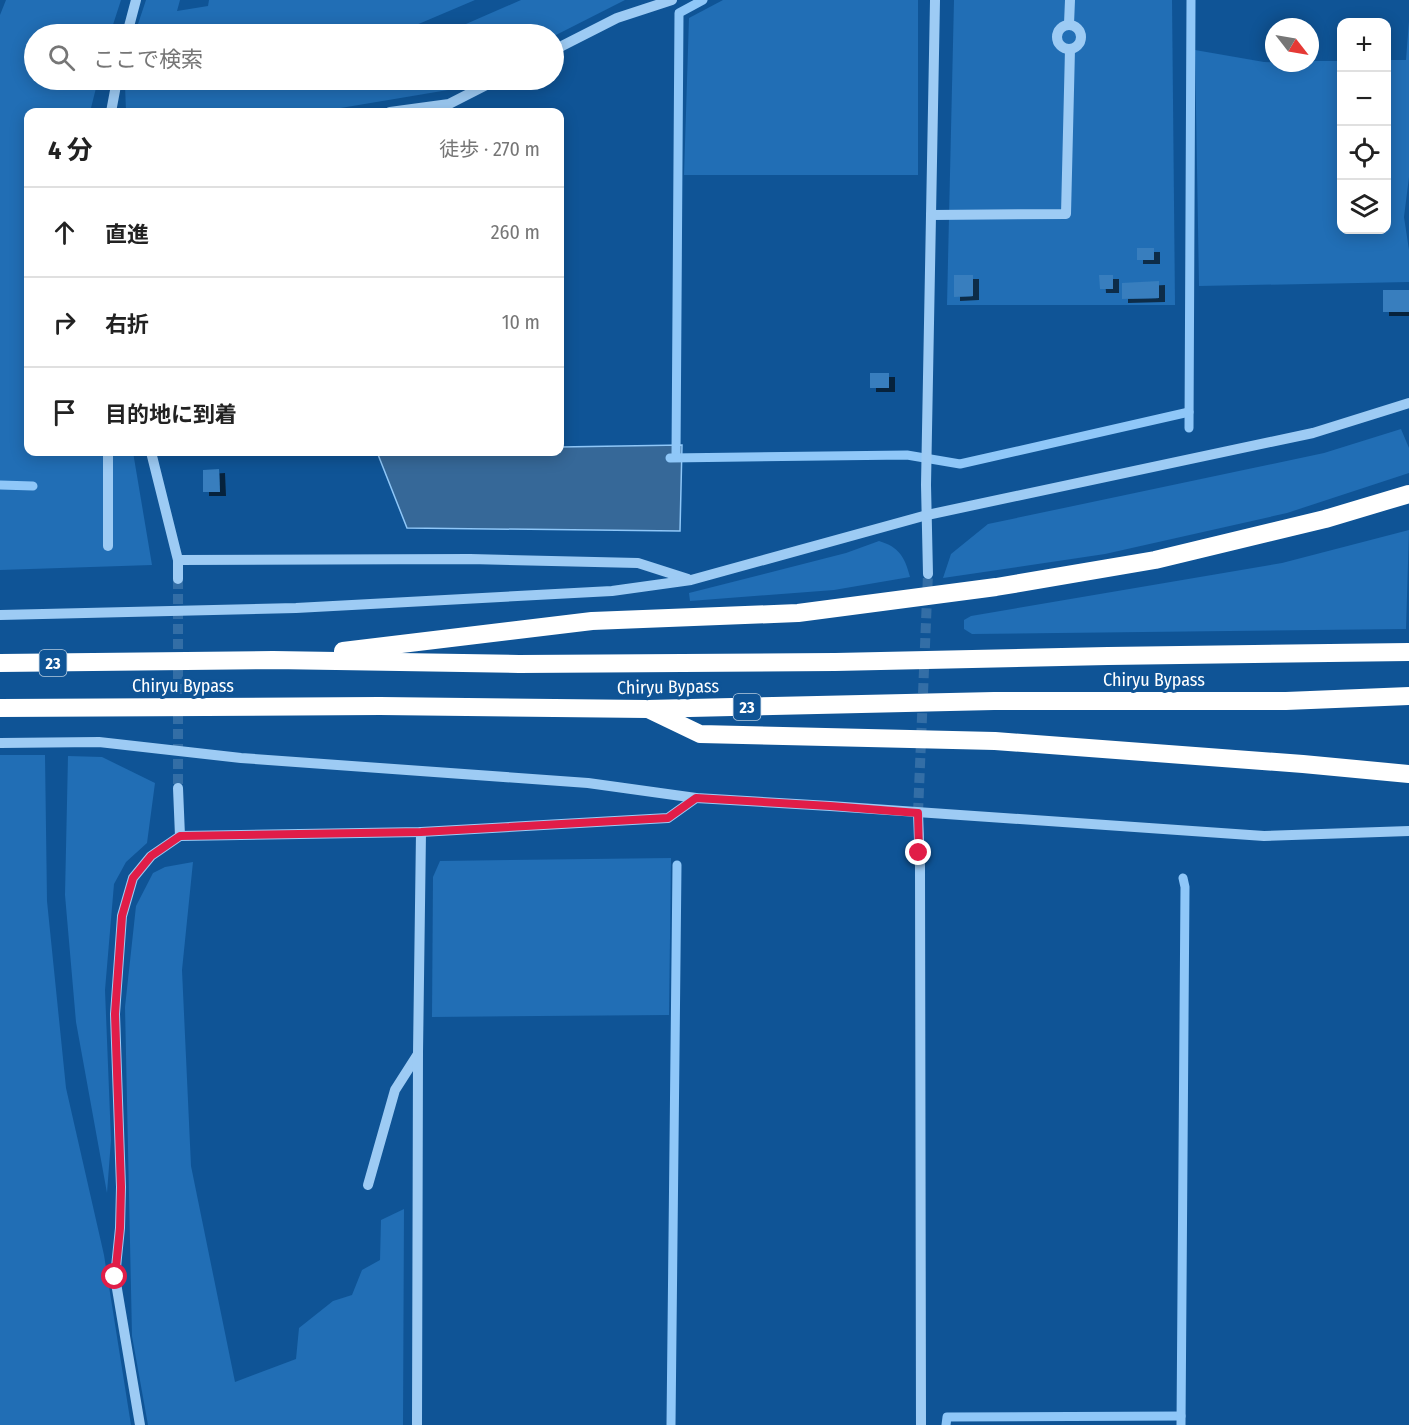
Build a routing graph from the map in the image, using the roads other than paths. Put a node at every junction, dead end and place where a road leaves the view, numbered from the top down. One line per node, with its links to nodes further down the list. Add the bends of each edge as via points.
1 (136, 0): 5 (street)
2 (672, 0): 6 (street, via 617,18)
3 (935, 0): 11 (street)
4 (1070, 0): 11 (street, via 1069,24 1082,32 1082,40 1070,49 1066,214)
5 (130, 24)
6 (564, 45)
7 (115, 90): 9 (street)
8 (476, 90): 10 (street, via 448,104)
9 (112, 108)
10 (419, 108)
11 (931, 215): 16 (street)
12 (1409, 403): 16 (street, via 1313,433)
13 (108, 456): 17 (street)
14 (152, 456): 18 (street)
15 (1409, 494): 24 (highway, 23, via 1325,519 1155,560 996,587 798,613 592,621)
16 (927, 515): 19 (street); 21 (street)
17 (108, 546)
18 (178, 560): 20 (street); 21 (street, via 638,563)
19 (928, 574)
20 (178, 579)
21 (691, 580): 22 (street, via 612,591 296,608)
22 (0, 615)
23 (1409, 652): 24 (highway, Chiryu Bypass / 23, via 823,662 519,664)
24 (273, 660): 25 (highway, Chiryu Bypass / 23)
25 (0, 663)
26 (1409, 696): 28 (highway, Chiryu Bypass / 23)
27 (0, 708): 28 (highway, Chiryu Bypass / 23)
28 (647, 709): 30 (highway, 23, via 700,734 995,741)
29 (0, 743): 32 (street, via 99,742 241,758 588,783)
30 (1409, 774)
31 (178, 788): 36 (street)
32 (696, 798): 33 (street); 35 (street, via 668,818)
33 (918, 813): 34 (street, via 1264,836); 41 (street)
34 (1409, 831)
35 (421, 832): 36 (street); 37 (street)
36 (180, 836): 39 (street, via 151,856 133,878 122,916 115,1014 121,1187 115,1277)
37 (418, 1053): 38 (street, via 395,1090); 40 (street)
38 (368, 1185)
39 (140, 1425)
40 (417, 1425)
41 (921, 1425)

